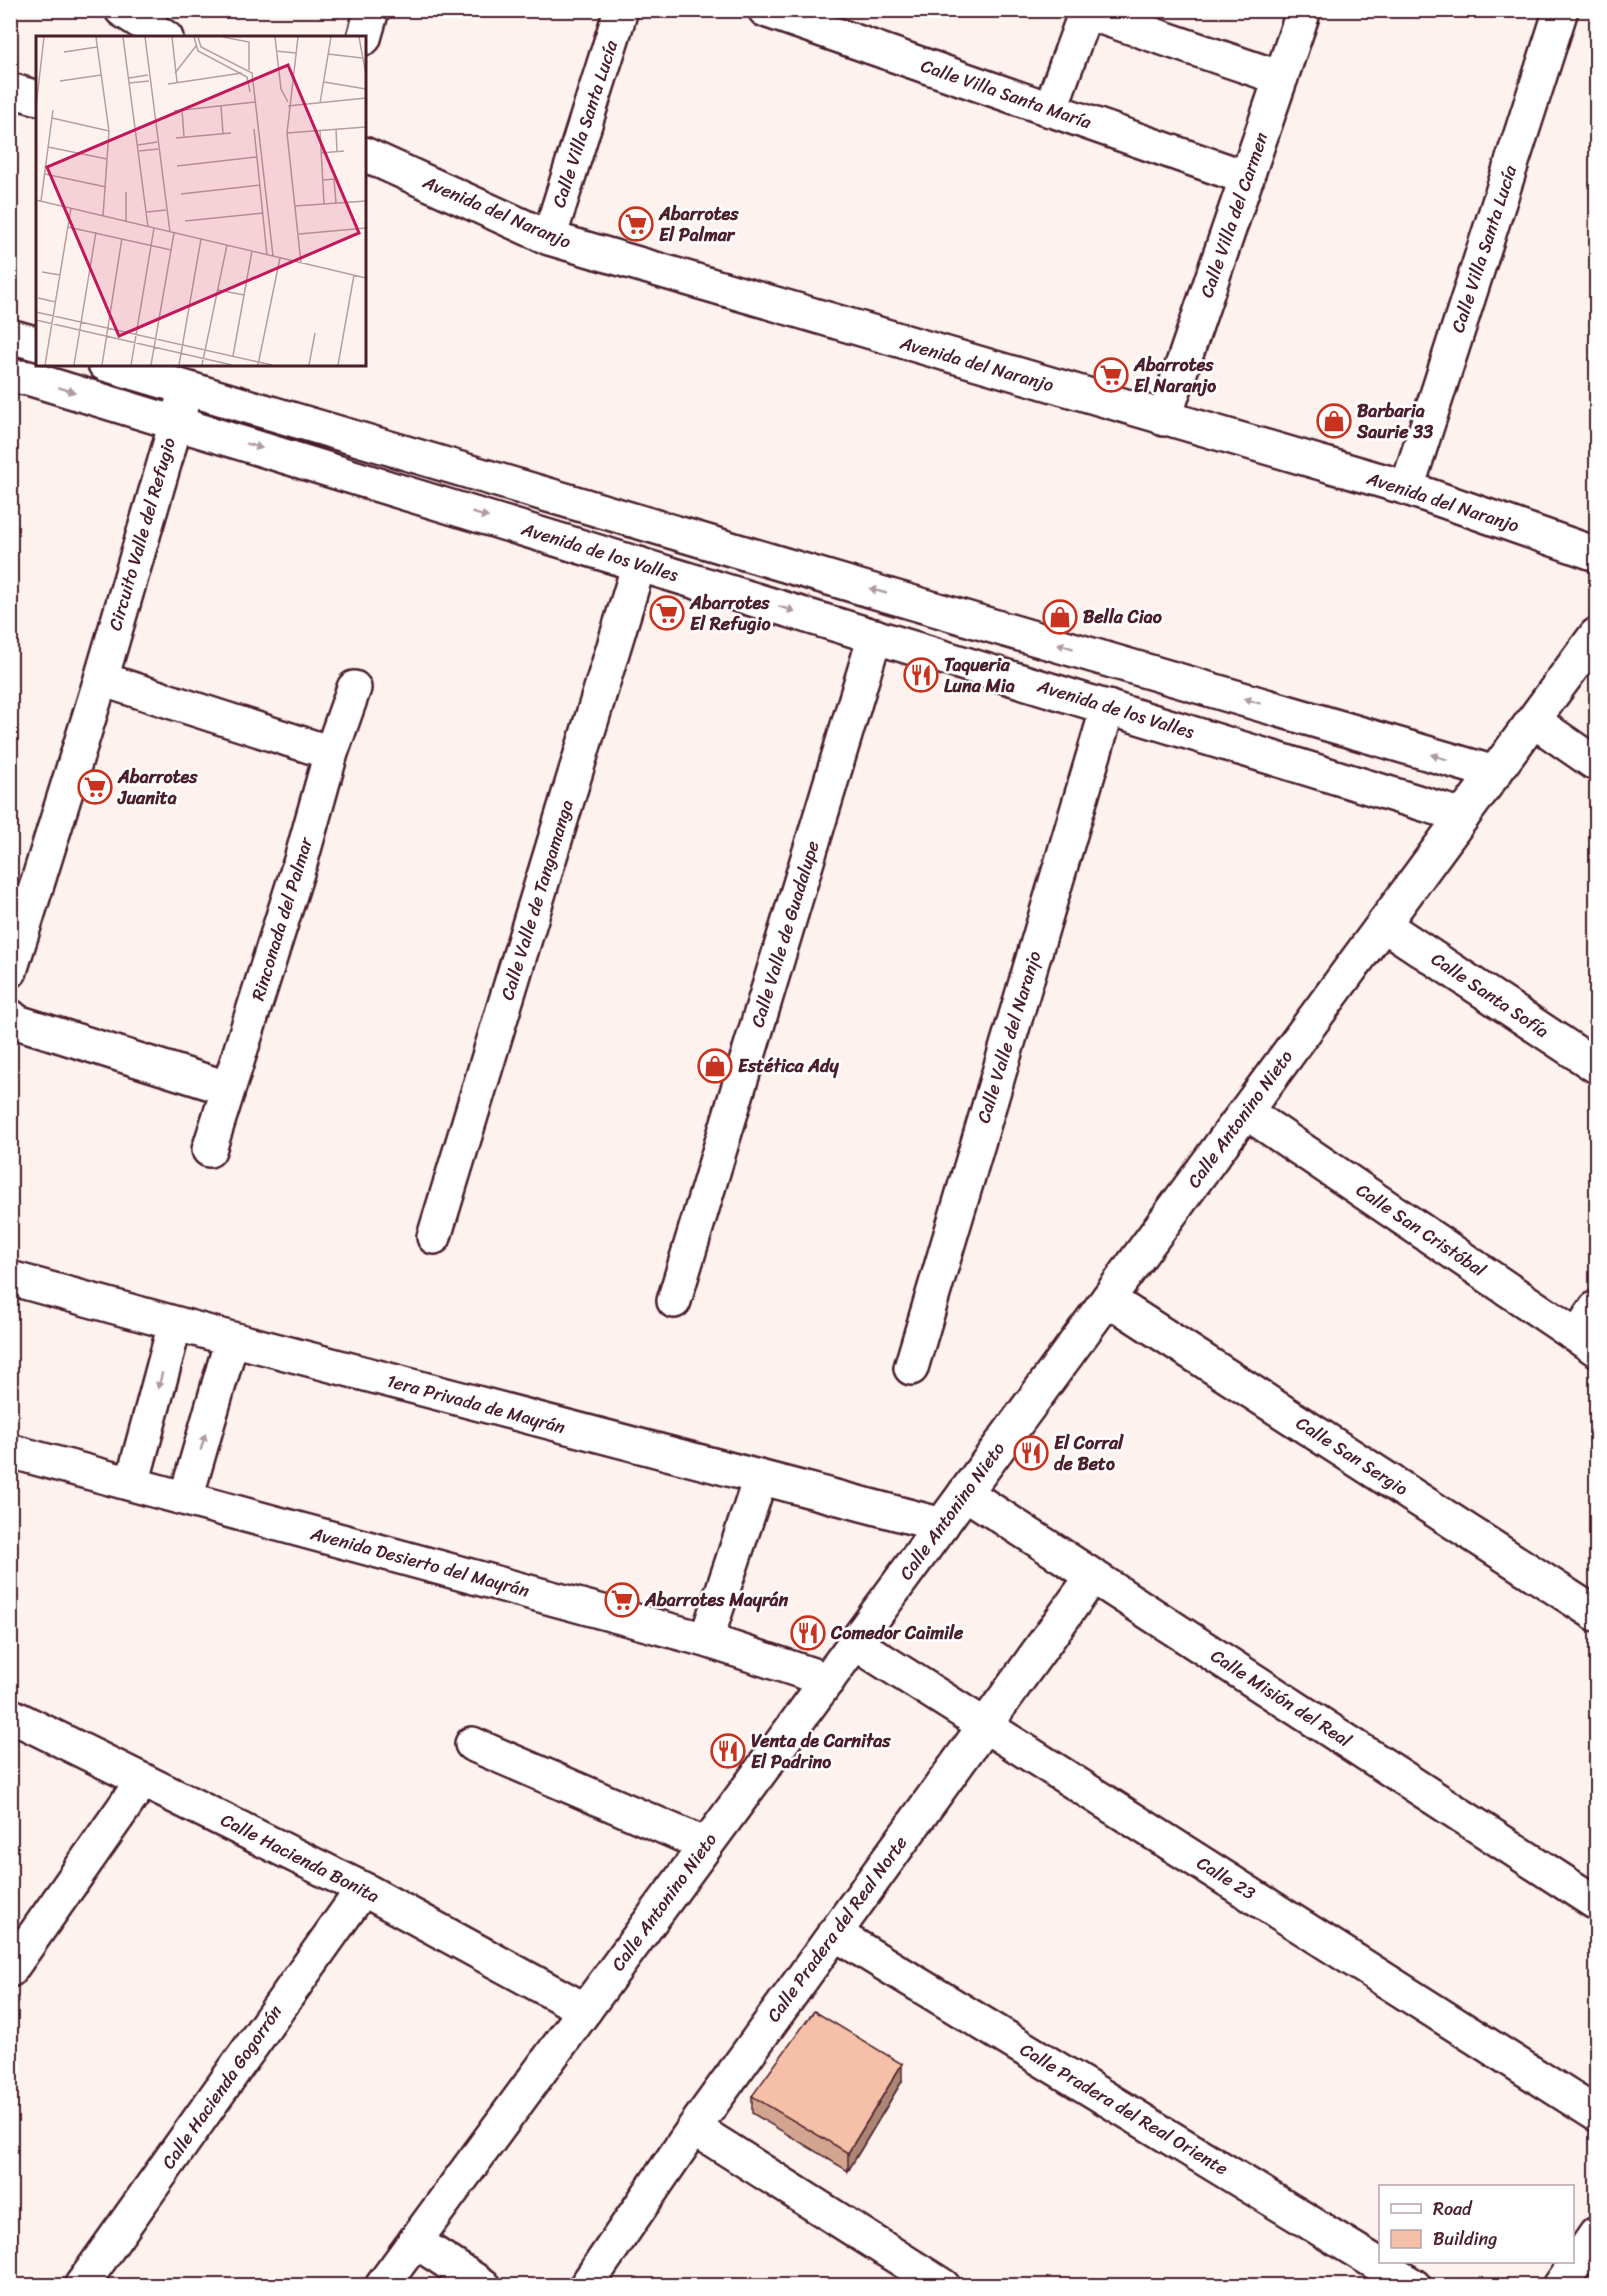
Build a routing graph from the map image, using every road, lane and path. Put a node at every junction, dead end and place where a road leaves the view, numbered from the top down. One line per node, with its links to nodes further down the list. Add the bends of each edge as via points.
1 (122, 10): 8 (street)
2 (372, 10): 9 (street)
3 (621, 10): 16 (street, Calle Villa Santa Lucía)
4 (765, 10): 7 (street, Calle Villa Santa María)
5 (1304, 10): 10 (street, Calle Villa del Carmen)
6 (1561, 10): 25 (street, Calle Villa Santa Lucía)
7 (827, 21): 13 (street, Calle Villa Santa María)
8 (163, 36)
9 (365, 36)
10 (1281, 78): 13 (street, via 1085,14); 15 (street, Calle Villa del Carmen)
11 (10, 90): 12 (street)
12 (36, 97)
13 (1050, 110): 15 (street, Calle Villa Santa María)
14 (366, 155): 16 (street, Avenida del Naranjo)
15 (1247, 178): 22 (street, Calle Villa del Carmen)
16 (549, 238): 22 (street, Avenida del Naranjo)
17 (10, 336): 18 (street)
18 (36, 343)
19 (111, 366): 21 (street)
20 (10, 376): 23 (street, Avenida de los Valles, one-way to 23)
21 (186, 389): 23 (street, Circuito Valle del Refugio); 24 (street)
22 (1164, 419): 25 (street, Avenida del Naranjo)
23 (175, 422): 26 (street, Avenida de los Valles, one-way to 26); 33 (street, Circuito Valle del Refugio)
24 (445, 466): 26 (street); 29 (street, one-way to 24)
25 (1407, 488): 27 (street, Avenida del Naranjo)
26 (436, 502): 28 (street, Avenida de los Valles, one-way to 28)
27 (1596, 554)
28 (639, 564): 31 (street, Avenida de los Valles, one-way to 31); 48 (street, Calle Valle de Tangamanga)
29 (1002, 627): 32 (street); 39 (street, one-way to 29)
30 (1596, 635): 36 (street, Calle Antonino Nieto)
31 (875, 636): 32 (street, Avenida de los Valles); 51 (street, Calle Valle de Guadalupe)
32 (990, 669): 35 (street, Avenida de los Valles)
33 (100, 679): 37 (street); 42 (street, Circuito Valle del Refugio)
34 (354, 688): 37 (street, Rinconada del Palmar)
35 (1108, 707): 40 (street, Avenida de los Valles); 56 (street, Calle Valle del Naranjo)
36 (1534, 721): 38 (street); 39 (street, Calle Antonino Nieto)
37 (331, 753): 45 (street, Rinconada del Palmar)
38 (1596, 765)
39 (1495, 773): 40 (street, Calle Antonino Nieto)
40 (1463, 816): 41 (street, Calle Antonino Nieto)
41 (1384, 925): 44 (street, Calle Santa Sofía); 46 (street, Calle Antonino Nieto)
42 (10, 971)
43 (10, 1016): 45 (street, via 17,1022)
44 (1596, 1066)
45 (227, 1088): 47 (street, Rinconada del Palmar)
46 (1246, 1112): 50 (street, Calle Antonino Nieto); 55 (street, Calle San Cristóbal)
47 (210, 1150)
48 (434, 1237)
49 (10, 1278): 53 (street, 1era Privada de Mayrán)
50 (1108, 1299): 60 (street, Calle Antonino Nieto); 64 (street, Calle San Sergio)
51 (674, 1301)
52 (1596, 1308): 55 (street)
53 (175, 1324): 54 (street, 1era Privada de Mayrán); 59 (street, one-way to 59)
54 (232, 1339): 58 (street, 1era Privada de Mayrán); 61 (street, one-way to 54)
55 (1587, 1342)
56 (911, 1368)
57 (10, 1451): 59 (street, Avenida Desierto del Mayrán)
58 (760, 1479): 62 (street, 1era Privada de Mayrán); 65 (street)
59 (132, 1484): 61 (street, Avenida Desierto del Mayrán)
60 (965, 1492): 62 (street, Calle Antonino Nieto); 63 (street, Calle Misión del Real)
61 (186, 1498): 65 (street, Avenida Desierto del Mayrán)
62 (942, 1525): 66 (street, Calle Antonino Nieto)
63 (1093, 1576): 69 (street, Calle Pradera del Real Norte); 74 (street, Calle Misión del Real)
64 (1596, 1614)
65 (706, 1640): 67 (street, Avenida Desierto del Mayrán)
66 (855, 1643): 67 (street, Calle Antonino Nieto); 69 (street, Calle 23)
67 (828, 1680): 72 (street, Calle Antonino Nieto)
68 (10, 1715): 71 (street, Calle Hacienda Bonita)
69 (985, 1725): 75 (street, Calle Pradera del Real Norte); 78 (street, Calle 23)
70 (472, 1744): 72 (street)
71 (143, 1780): 73 (street, Calle Hacienda Bonita); 76 (street)
72 (706, 1845): 77 (street, Calle Antonino Nieto)
73 (363, 1889): 77 (street, Calle Hacienda Bonita); 82 (street, Calle Hacienda Gogorrón)
74 (1596, 1903)
75 (834, 1933): 79 (street, Calle Pradera del Real Norte); 87 (street, Calle Pradera del Real Oriente)
76 (10, 1970)
77 (585, 2010): 81 (street, Calle Antonino Nieto)
78 (1596, 2114)
79 (694, 2128): 85 (street, Calle Pradera del Real Norte); 86 (street)
80 (1596, 2234): 88 (street)
81 (415, 2241): 83 (street, Calle Antonino Nieto); 84 (street)
82 (81, 2286)
83 (382, 2286)
84 (484, 2286)
85 (586, 2286)
86 (943, 2286)
87 (1414, 2286)
88 (1560, 2286)

